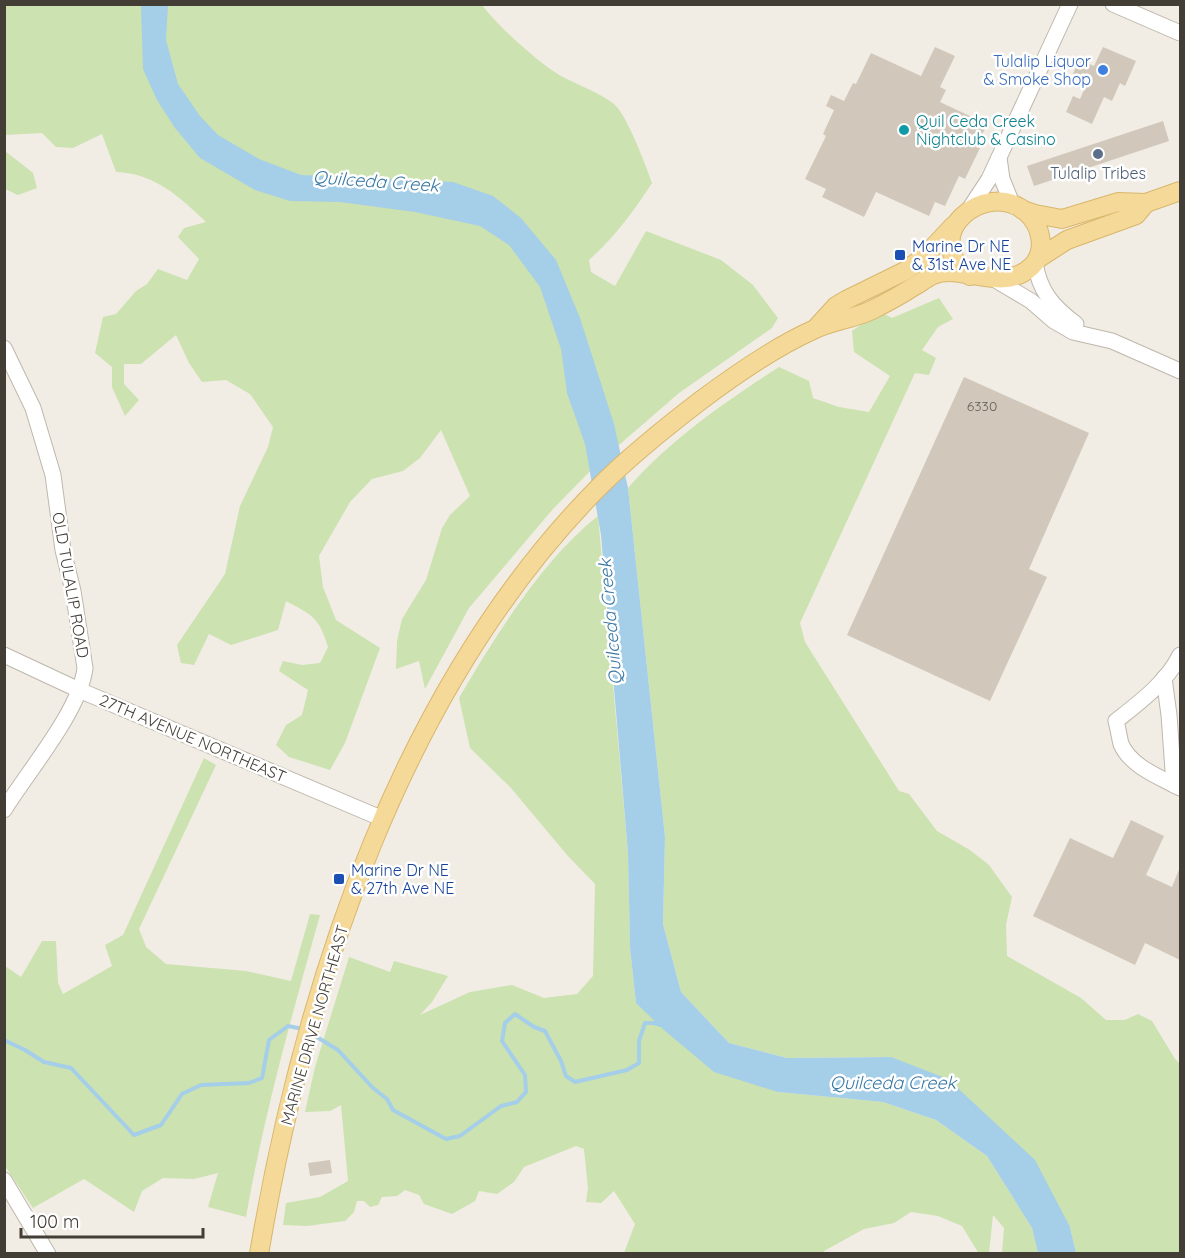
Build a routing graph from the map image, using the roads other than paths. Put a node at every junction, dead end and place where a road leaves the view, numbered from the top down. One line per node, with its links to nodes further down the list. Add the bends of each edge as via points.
1 (1070, 4): 4 (street)
2 (1113, 4): 3 (street)
3 (1180, 33)
4 (999, 158): 7 (street, via 1004,188); 8 (street)
5 (1180, 191): 6 (main road)
6 (1146, 203): 7 (main road, via 1118,202 1062,219); 10 (main road, via 1136,215 1067,240)
7 (1018, 208): 8 (main road, via 986,203); 10 (main road, via 1033,222 1040,236 1042,247)
8 (968, 211): 9 (main road)
9 (954, 226): 11 (main road, via 952,254 959,268); 13 (main road, MARINE DRIVE NORTHEAST, via 925,256 898,275 836,306)
10 (1037, 260): 12 (main road, via 1017,275); 14 (street, via 1040,283 1051,303)
11 (970, 276): 12 (main road); 13 (main road, MARINE DRIVE NORTHEAST, via 934,274 870,311)
12 (994, 279): 14 (street, via 1073,332)
13 (814, 329): 23 (main road, MARINE DRIVE NORTHEAST, via 702,400 601,485 560,530 481,635 438,706)
14 (1090, 334): 16 (street)
15 (4, 348): 20 (street, OLD TULALIP ROAD, via 33,408 53,475 84,655)
16 (1180, 371)
17 (4, 655): 20 (street, 27TH AVENUE NORTHEAST)
18 (1180, 655): 19 (street)
19 (1164, 678): 21 (street); 21 (street, via 1116,721 1122,746 1136,762 1152,775)
20 (80, 690): 22 (street, OLD TULALIP ROAD); 23 (street, 27TH AVENUE NORTHEAST)
21 (1177, 786)
22 (4, 810)
23 (383, 819): 26 (main road, MARINE DRIVE NORTHEAST, via 326,970 286,1116)
24 (4, 1180): 25 (street)
25 (48, 1254)
26 (259, 1254)

